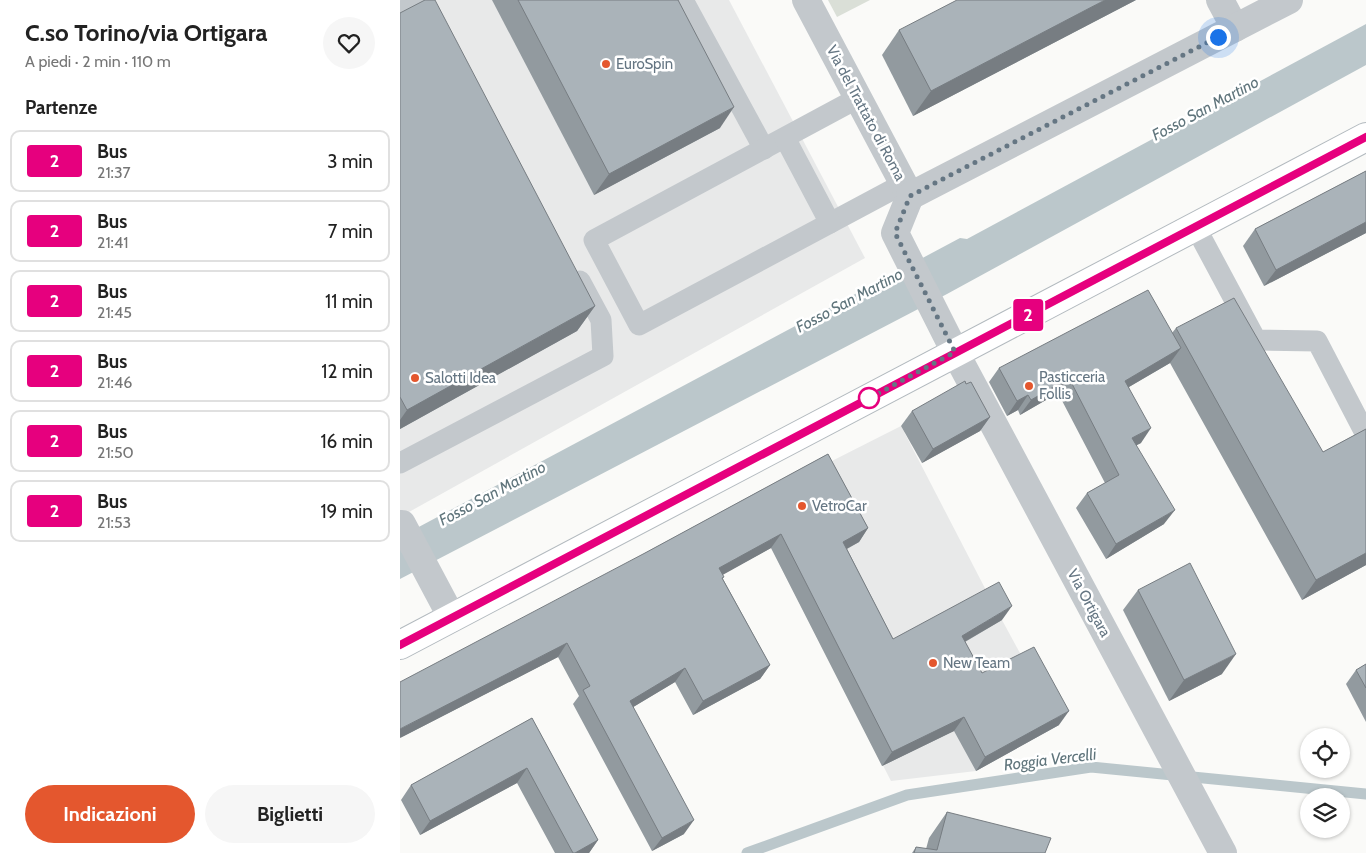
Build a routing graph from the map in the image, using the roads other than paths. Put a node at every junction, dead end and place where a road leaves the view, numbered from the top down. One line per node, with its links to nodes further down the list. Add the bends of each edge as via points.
1 (423, 0): 6 (lane)
2 (683, 0): 11 (lane)
3 (806, 0): 8 (street, Via del Trattato di Roma)
4 (1220, 0): 7 (street)
5 (1289, 0): 7 (street)
6 (400, 12)
7 (1235, 28): 12 (street)
8 (858, 98): 10 (lane); 12 (street, Via del Trattato di Roma)
9 (1366, 137): 14 (main road)
10 (785, 138): 11 (lane); 13 (lane)
11 (764, 149): 13 (lane, via 594,240 640,325)
12 (906, 190): 13 (lane); 16 (street, Via del Trattato di Roma, via 895,233)
13 (830, 223)
14 (1195, 226): 17 (main road); 18 (lane, via 1256,340 1317,341)
15 (568, 260): 19 (lane, via 601,320 603,356)
16 (938, 318): 17 (street, Via Ortigara)
17 (955, 352): 21 (main road); 23 (street, Via Ortigara)
18 (1366, 435)
19 (400, 463)
20 (401, 521): 21 (street)
21 (452, 618): 22 (main road)
22 (400, 645)
23 (1223, 853)

